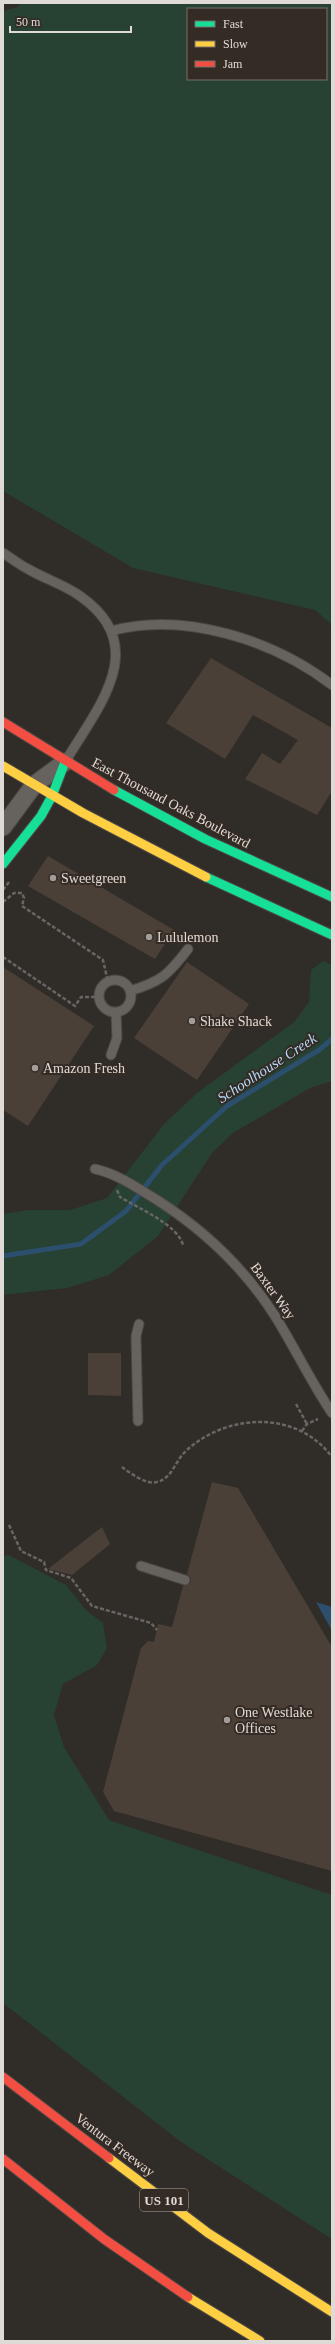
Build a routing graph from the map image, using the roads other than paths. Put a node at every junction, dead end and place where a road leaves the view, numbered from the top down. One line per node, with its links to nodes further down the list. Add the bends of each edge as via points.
1 (3, 553): 2 (lane, via 79,595 103,614)
2 (111, 631): 3 (lane, via 147,624 228,633 287,656); 5 (lane, via 115,671 110,687)
3 (332, 685)
4 (3, 722): 5 (main road, East Thousand Oaks Boulevard)
5 (65, 762): 7 (street); 8 (main road); 11 (main road, East Thousand Oaks Boulevard, via 203,838)
6 (3, 766): 7 (main road)
7 (34, 785): 8 (main road); 9 (street)
8 (52, 796): 10 (main road, via 41,816); 12 (main road, via 187,869)
9 (3, 827)
10 (3, 864)
11 (332, 897)
12 (332, 935)
13 (188, 949): 14 (lane, via 169,973 153,984)
14 (130, 991): 15 (lane, via 128,1005); 15 (lane, via 119,981 108,982 102,988 99,997 103,1006)
15 (116, 1012): 16 (lane, via 117,1038)
16 (111, 1055)
17 (95, 1169): 19 (lane, Baxter Way, via 119,1177 195,1226 248,1279 275,1315)
18 (139, 1324): 20 (lane, via 136,1343)
19 (332, 1413)
20 (138, 1421)
21 (141, 1566): 22 (lane)
22 (185, 1580)
23 (3, 2077): 27 (main road, Ventura Freeway / US 101, via 208,2233)
24 (3, 2159): 26 (main road)
25 (37, 2198): 26 (main road)
26 (104, 2238): 28 (main road, via 186,2296)
27 (332, 2312)
28 (260, 2341)

